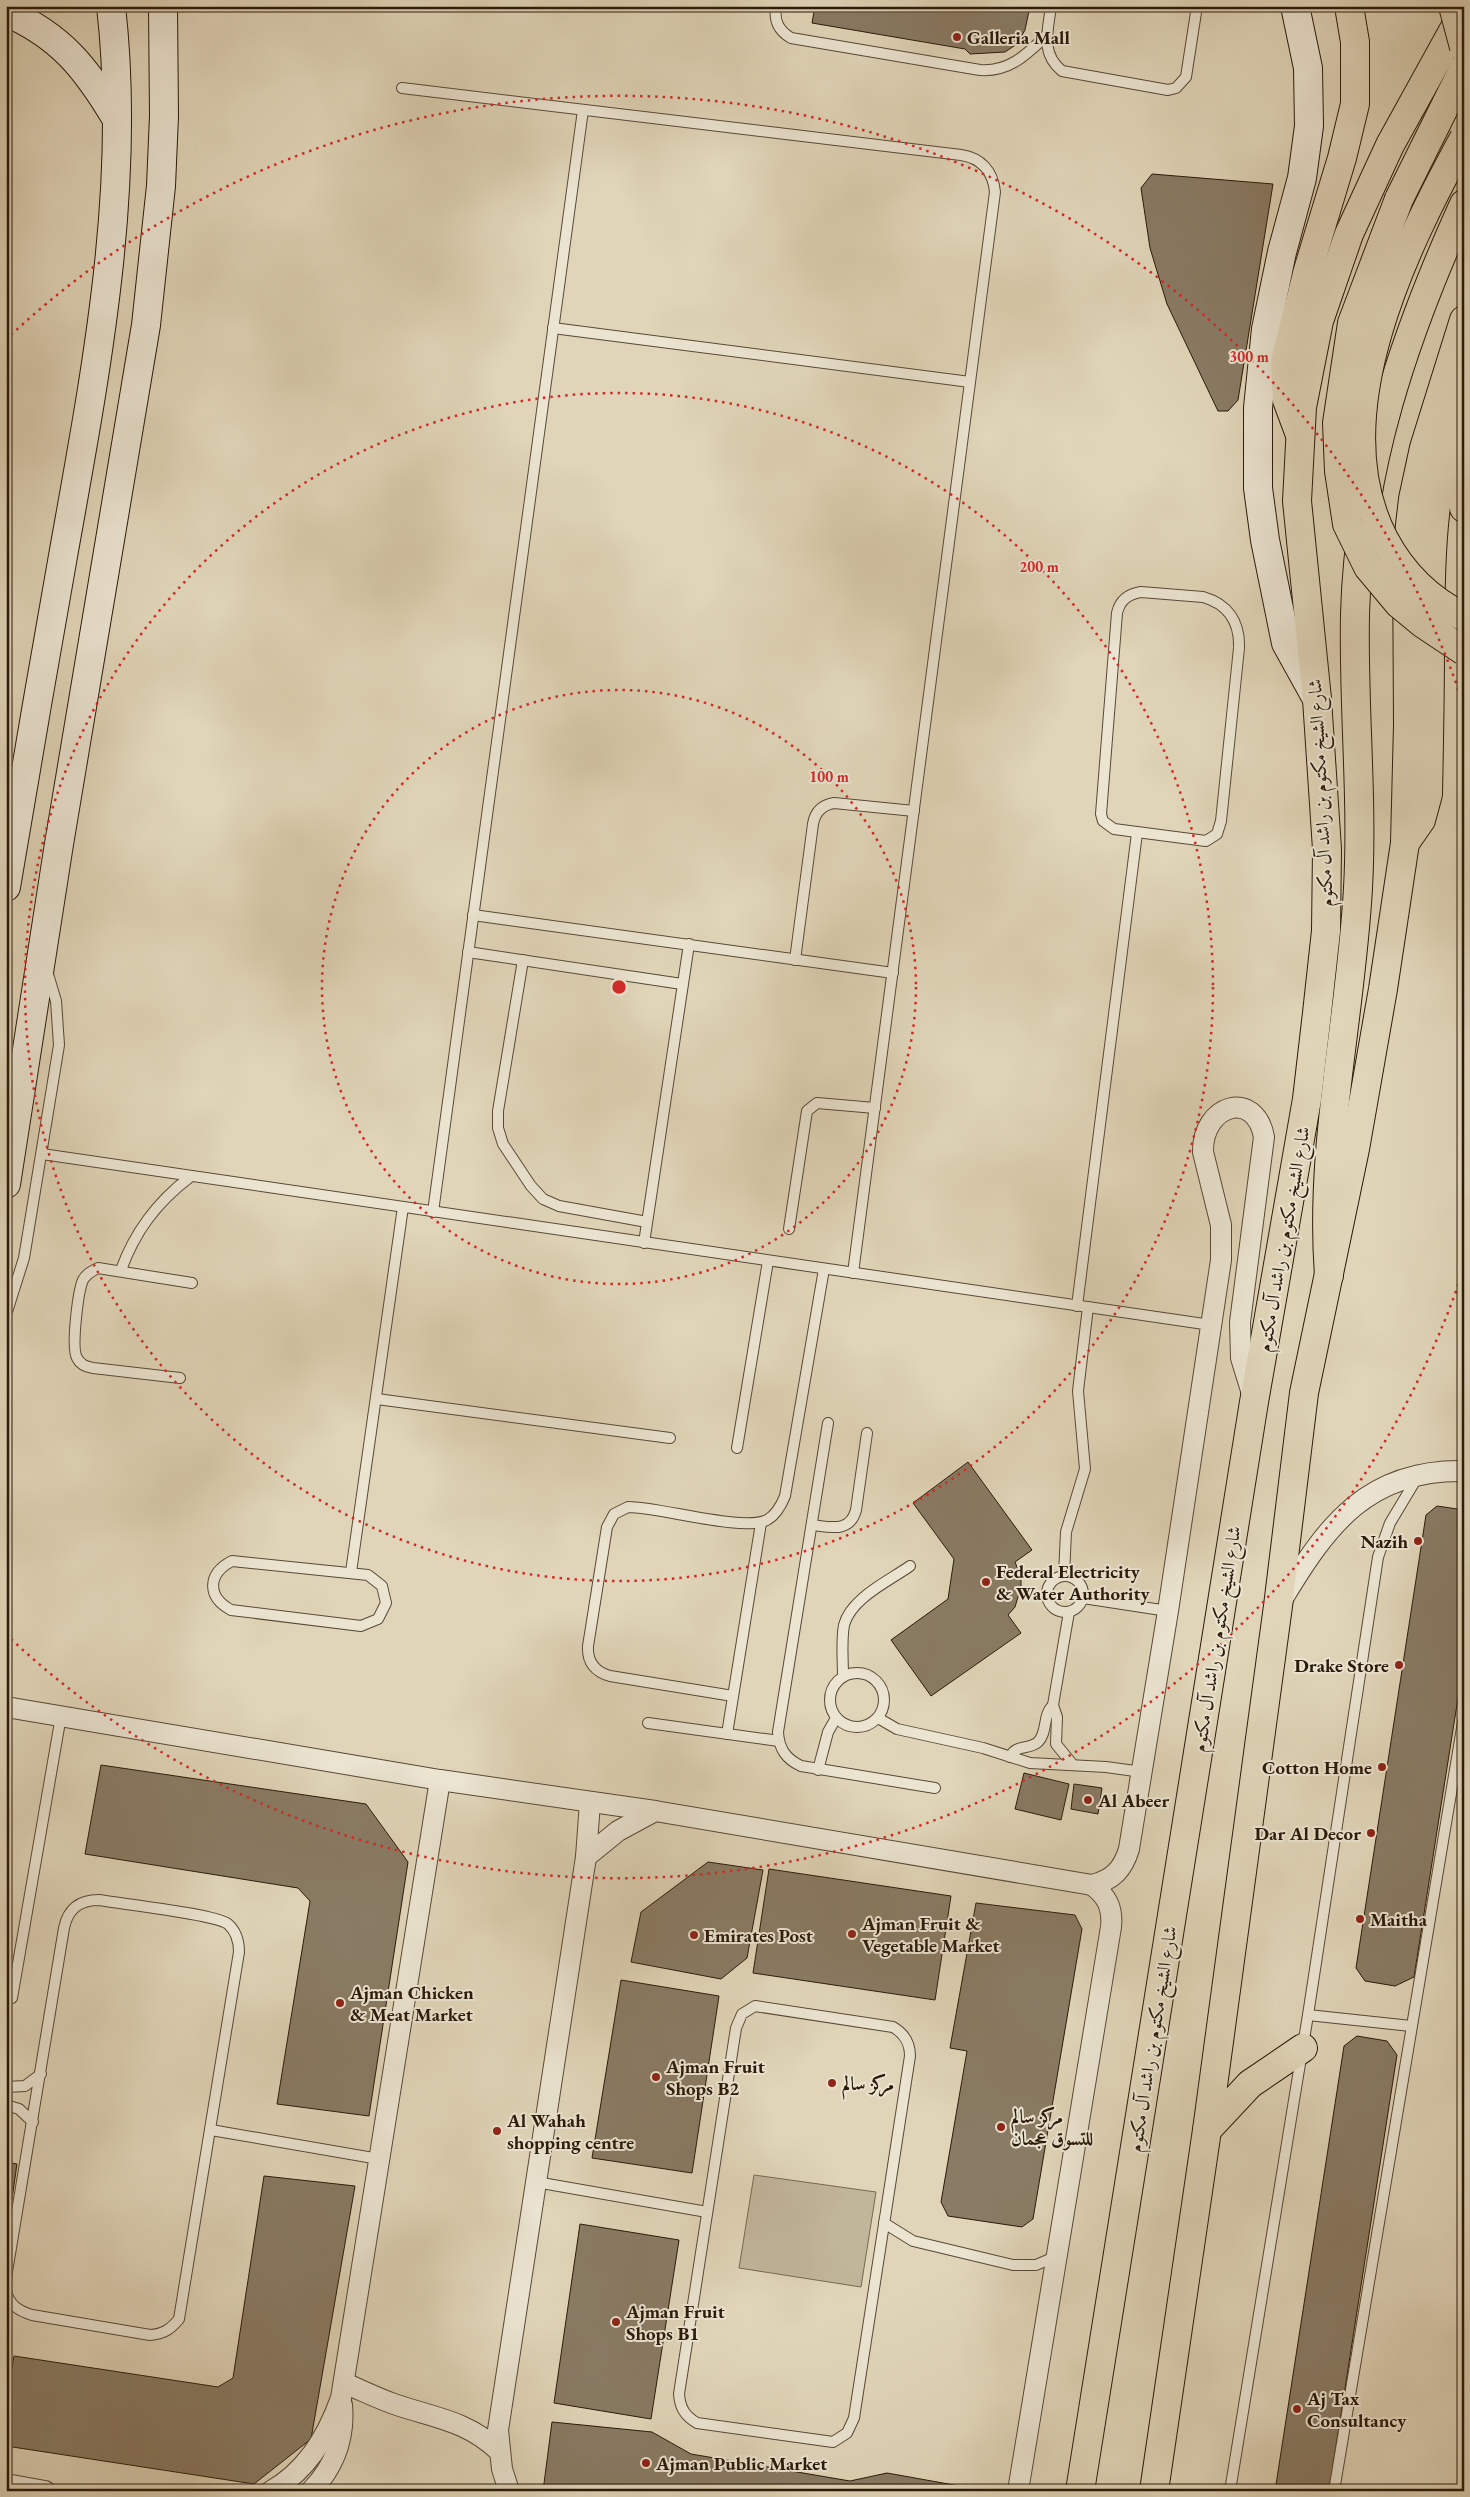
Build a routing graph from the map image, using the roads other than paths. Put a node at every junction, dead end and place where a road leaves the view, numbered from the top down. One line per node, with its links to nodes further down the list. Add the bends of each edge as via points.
1 (111, 6): 16 (main road)
2 (163, 6): 36 (main road, via 161,186 146,325)
3 (776, 6): 11 (lane, via 778,27 791,38 980,70 998,70 1016,63)
4 (1051, 6): 11 (lane)
5 (1197, 6): 11 (lane, via 1186,77 1182,84 1168,90 1062,71 1048,55)
6 (1295, 6): 28 (main road, via 1308,68 1309,126 1302,178 1266,328 1258,408 1258,488 1266,549 1286,643)
7 (1349, 6): 23 (main road, via 1355,42 1355,104 1285,362 1287,400)
8 (1453, 6): 12 (main road, bridge)
9 (1464, 11): 23 (main road, شارع الشيخ مكتوم بن راشد آل مكتوم, via 1390,144 1349,234 1319,321 1309,364)
10 (6, 12): 16 (main road, via 39,28 68,51 94,82)
11 (1047, 35)
12 (1464, 47)
13 (1464, 68): 27 (main road, bridge, via 1399,199 1352,323 1337,423 1339,471 1347,524 1368,567 1399,604 1422,624)
14 (402, 88): 15 (lane)
15 (583, 110): 20 (lane); 21 (lane, via 976,159 992,176 995,192)
16 (117, 119): 32 (main road, via 113,222 96,368)
17 (1464, 138): 26 (main road, bridge, via 1416,234 1386,309 1365,393 1361,436 1364,480 1375,522 1394,557 1417,585)
18 (1464, 204): 54 (main road, via 1418,308 1391,390 1377,444 1359,555 1354,668 1358,884 1327,1189)
19 (1464, 320): 31 (main road, via 1424,448 1407,551)
20 (553, 328): 21 (lane); 33 (lane)
21 (970, 382): 29 (lane)
22 (1464, 394): 31 (main road, via 1440,473 1431,536 1428,794 1421,820)
23 (1300, 435): 28 (main road, شارع الشيخ مكتوم بن راشد آل مكتوم, via 1296,501)
24 (1464, 465): 25 (main road)
25 (1464, 508)
26 (1464, 617)
27 (1464, 651)
28 (1317, 699): 61 (main road, شارع الشيخ مكتوم بن راشد آل مكتوم, via 1327,849 1326,931 1307,1099)
29 (914, 811): 38 (lane, via 834,803 817,812); 39 (lane)
30 (1137, 833): 30 (lane, via 1206,841 1212,839 1220,828 1240,638 1228,611 1221,604 1203,597 1134,593 1119,606 1100,807 1103,821 1108,826); 56 (lane)
31 (1405, 843): 54 (main road, via 1363,1107)
32 (6, 887)
33 (473, 915): 34 (lane); 35 (lane)
34 (688, 944): 38 (lane); 40 (lane)
35 (468, 952): 37 (lane); 46 (lane)
36 (41, 959): 42 (lane, via 50,979 59,1023 59,1045); 44 (main road)
37 (523, 960): 40 (lane); 47 (lane, via 498,1111 498,1128 503,1144 536,1193 550,1203)
38 (795, 960): 39 (lane)
39 (893, 973): 41 (lane)
40 (682, 984): 47 (lane)
41 (875, 1108): 48 (lane, via 818,1103 807,1111); 53 (lane)
42 (42, 1154): 43 (lane); 57 (lane, via 24,1258)
43 (190, 1177): 45 (lane); 52 (lane, via 147,1218)
44 (6, 1184)
45 (403, 1207): 46 (lane); 60 (lane)
46 (433, 1212): 49 (lane)
47 (647, 1222): 49 (lane)
48 (789, 1229)
49 (644, 1243): 50 (lane)
50 (768, 1261): 51 (lane); 65 (lane)
51 (824, 1269): 53 (lane); 68 (lane, via 785,1496 774,1515)
52 (121, 1270): 55 (lane); 59 (lane, via 98,1268 83,1280 74,1346 77,1358 86,1367)
53 (853, 1273): 56 (lane)
54 (1329, 1275): 74 (main road, via 1314,1333 1304,1393)
55 (192, 1283)
56 (1083, 1306): 58 (lane); 72 (lane, via 1078,1392 1085,1469 1066,1532)
57 (6, 1315)
58 (1211, 1325): 61 (street, via 1222,1236 1203,1140 1206,1129 1221,1111 1241,1108 1258,1119 1264,1137 1240,1322 1241,1358); 75 (street)
59 (180, 1378)
60 (376, 1399): 64 (lane); 71 (lane)
61 (1254, 1402): 116 (main road, شارع الشيخ مكتوم بن راشد آل مكتوم)
62 (828, 1423): 69 (lane)
63 (867, 1433): 69 (lane, via 856,1510 851,1521 841,1527)
64 (670, 1438)
65 (737, 1448)
66 (1464, 1471): 67 (street)
67 (1420, 1474): 74 (street, via 1391,1483 1340,1517 1302,1566); 99 (lane, via 1390,1523 1378,1557)
68 (761, 1522): 78 (lane); 78 (lane, via 746,1524 628,1508 614,1514 607,1527 588,1646 592,1666 603,1675)
69 (812, 1525): 87 (lane)
70 (910, 1566): 77 (lane, via 860,1602 848,1617 843,1635)
71 (351, 1572): 71 (lane, via 232,1562 222,1566 213,1585 215,1596 231,1610 361,1626 370,1624 383,1612 386,1594 376,1579)
72 (1064, 1575): 73 (lane, via 1071,1576 1081,1585); 76 (lane, via 1051,1582 1047,1596 1054,1608)
73 (1083, 1598): 75 (lane); 76 (lane)
74 (1278, 1606): 107 (main road)
75 (1168, 1611): 91 (street)
76 (1069, 1612): 79 (lane)
77 (843, 1676): 83 (lane, via 832,1691 830,1700); 84 (lane, via 862,1673 878,1683 884,1700)
78 (733, 1696): 86 (lane)
79 (1054, 1705): 88 (lane, via 1046,1715 1039,1741 1017,1749); 89 (lane, via 1056,1744)
80 (6, 1707): 81 (street)
81 (61, 1716): 92 (street); 98 (lane)
82 (1464, 1716): 100 (lane)
83 (836, 1718): 84 (lane, via 852,1727 862,1727); 90 (lane, via 828,1732)
84 (878, 1718): 88 (lane, via 897,1729)
85 (648, 1723): 86 (lane)
86 (727, 1734): 87 (lane)
87 (778, 1741): 90 (lane, via 793,1762)
88 (1010, 1757): 89 (lane, via 1041,1764)
89 (1073, 1765): 91 (lane)
90 (818, 1770): 93 (lane)
91 (1142, 1772): 97 (street, via 1126,1860 1112,1877)
92 (440, 1780): 94 (street); 108 (street)
93 (935, 1788)
94 (590, 1802): 95 (street); 96 (street)
95 (655, 1811): 96 (street, via 618,1831); 97 (street)
96 (586, 1857): 109 (street)
97 (1092, 1885): 112 (street, via 1106,1898 1112,1917)
98 (12, 1998)
99 (1308, 2015): 100 (lane); 101 (lane)
100 (1411, 2026): 128 (lane)
101 (1303, 2048): 107 (main road, via 1250,2084); 127 (lane)
102 (42, 2074): 103 (lane, via 25,2086); 105 (lane); 106 (lane, via 64,1928 79,1903 99,1900 220,1920 236,1933 240,1952)
103 (6, 2087)
104 (6, 2105): 105 (lane, via 19,2109)
105 (33, 2122): 113 (lane)
106 (211, 2130): 108 (lane); 114 (lane, via 182,2308 172,2328 150,2335 32,2315 21,2312 12,2304)
107 (1207, 2130): 126 (main road)
108 (379, 2159): 115 (street)
109 (536, 2182): 110 (lane); 117 (street, via 498,2430)
110 (707, 2212): 111 (lane, via 738,2020 748,2009 763,2006 884,2025 901,2032 906,2039 910,2056); 111 (lane, via 679,2394 683,2412 697,2423 825,2442 841,2439 852,2426)
111 (884, 2223): 112 (lane, via 913,2241 1013,2264 1036,2265)
112 (1057, 2256): 123 (street)
113 (6, 2278)
114 (6, 2291)
115 (343, 2390): 117 (street, via 463,2425); 119 (street, via 343,2435); 120 (street, via 333,2419 315,2451)
116 (1087, 2444): 124 (main road); 125 (main road, شارع الشيخ مكتوم بن راشد آل مكتوم)
117 (499, 2450): 122 (street)
118 (6, 2484): 121 (street)
119 (320, 2486)
120 (279, 2489)
121 (45, 2491)
122 (509, 2491)
123 (1018, 2491)
124 (1068, 2491)
125 (1080, 2491)
126 (1154, 2491)
127 (1230, 2491)
128 (1334, 2491)

